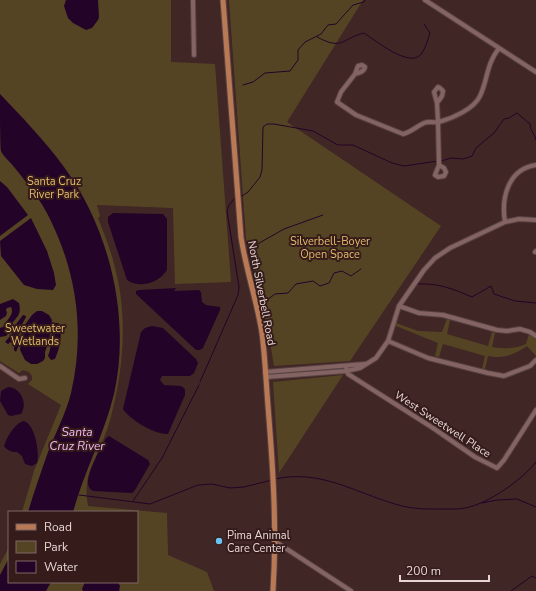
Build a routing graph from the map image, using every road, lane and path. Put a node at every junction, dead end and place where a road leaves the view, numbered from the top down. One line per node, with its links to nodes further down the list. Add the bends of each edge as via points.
1 (193, 0): 5 (street)
2 (223, 0): 20 (main road, North Silverbell Road, via 241,237 262,332)
3 (426, 0): 4 (street)
4 (499, 48): 6 (street); 9 (street, via 490,62 476,103 466,111)
5 (194, 55)
6 (536, 72)
7 (355, 74): 9 (street, via 341,92 337,102 356,115 403,134 425,122)
8 (437, 103): 9 (street)
9 (438, 122): 10 (street)
10 (439, 165)
11 (536, 165): 13 (street, via 524,168 508,188 503,210)
12 (536, 220): 13 (street, via 519,219)
13 (505, 222): 14 (street, via 450,248 435,258)
14 (400, 306): 15 (street, via 419,313 443,315 497,330 520,329); 16 (street)
15 (536, 336)
16 (388, 341): 17 (street, via 428,358 504,376 530,366); 19 (street, via 376,358 360,368)
17 (536, 360)
18 (0, 366): 21 (street, via 20,379)
19 (346, 369): 20 (street); 22 (street, West Sweetwell Place, via 348,374 475,457 497,468)
20 (265, 375): 23 (main road, North Silverbell Road)
21 (25, 378)
22 (536, 410)
23 (276, 542): 24 (main road, North Silverbell Road); 25 (street)
24 (273, 591)
25 (351, 591)

